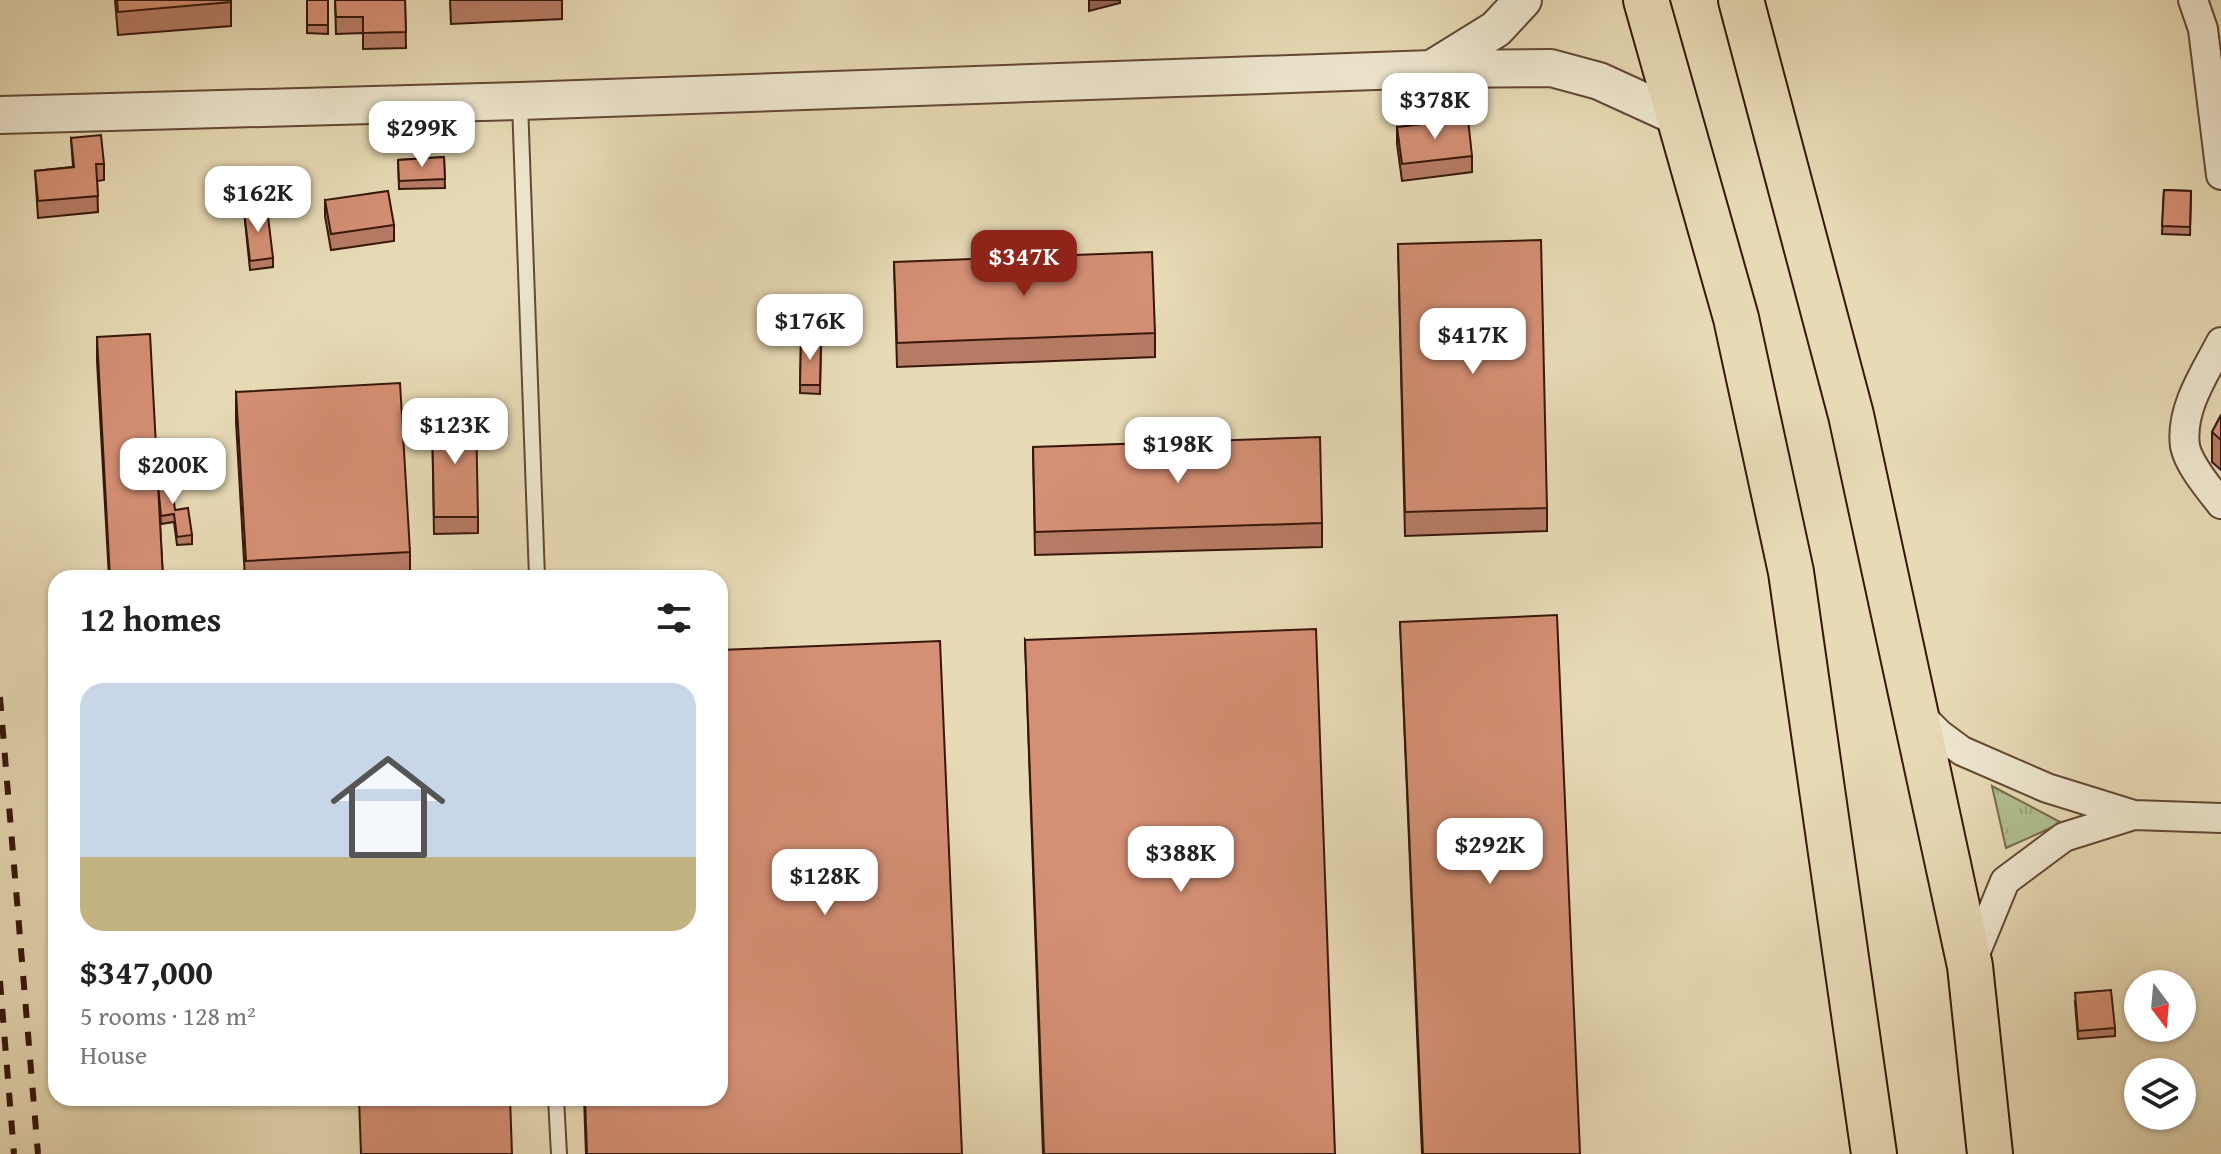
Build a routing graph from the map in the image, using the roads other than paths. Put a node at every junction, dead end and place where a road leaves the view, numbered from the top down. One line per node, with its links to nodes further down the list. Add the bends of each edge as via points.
1 (1523, 0): 6 (street, via 1496,29)
2 (1646, 0): 9 (highway)
3 (1741, 0): 14 (highway, via 1851,415)
4 (2193, 0): 5 (street)
5 (2212, 24): 10 (street)
6 (1432, 69): 7 (street); 9 (street, via 1551,68 1599,81)
7 (520, 101): 8 (street); 13 (lane)
8 (0, 115)
9 (1680, 118): 22 (highway, via 1736,318 1791,572)
10 (2221, 175)
11 (2221, 342): 12 (street, via 2188,409 2185,447)
12 (2221, 504)
13 (537, 570)
14 (1914, 710): 15 (street, via 1962,751 2047,788); 19 (highway)
15 (2134, 815): 16 (street); 19 (street, via 2064,837 2005,881)
16 (2188, 816): 17 (street); 18 (street)
17 (2221, 818)
18 (2221, 839)
19 (1970, 966): 23 (highway)
20 (556, 1106): 21 (lane)
21 (559, 1154)
22 (1874, 1154)
23 (1990, 1154)

